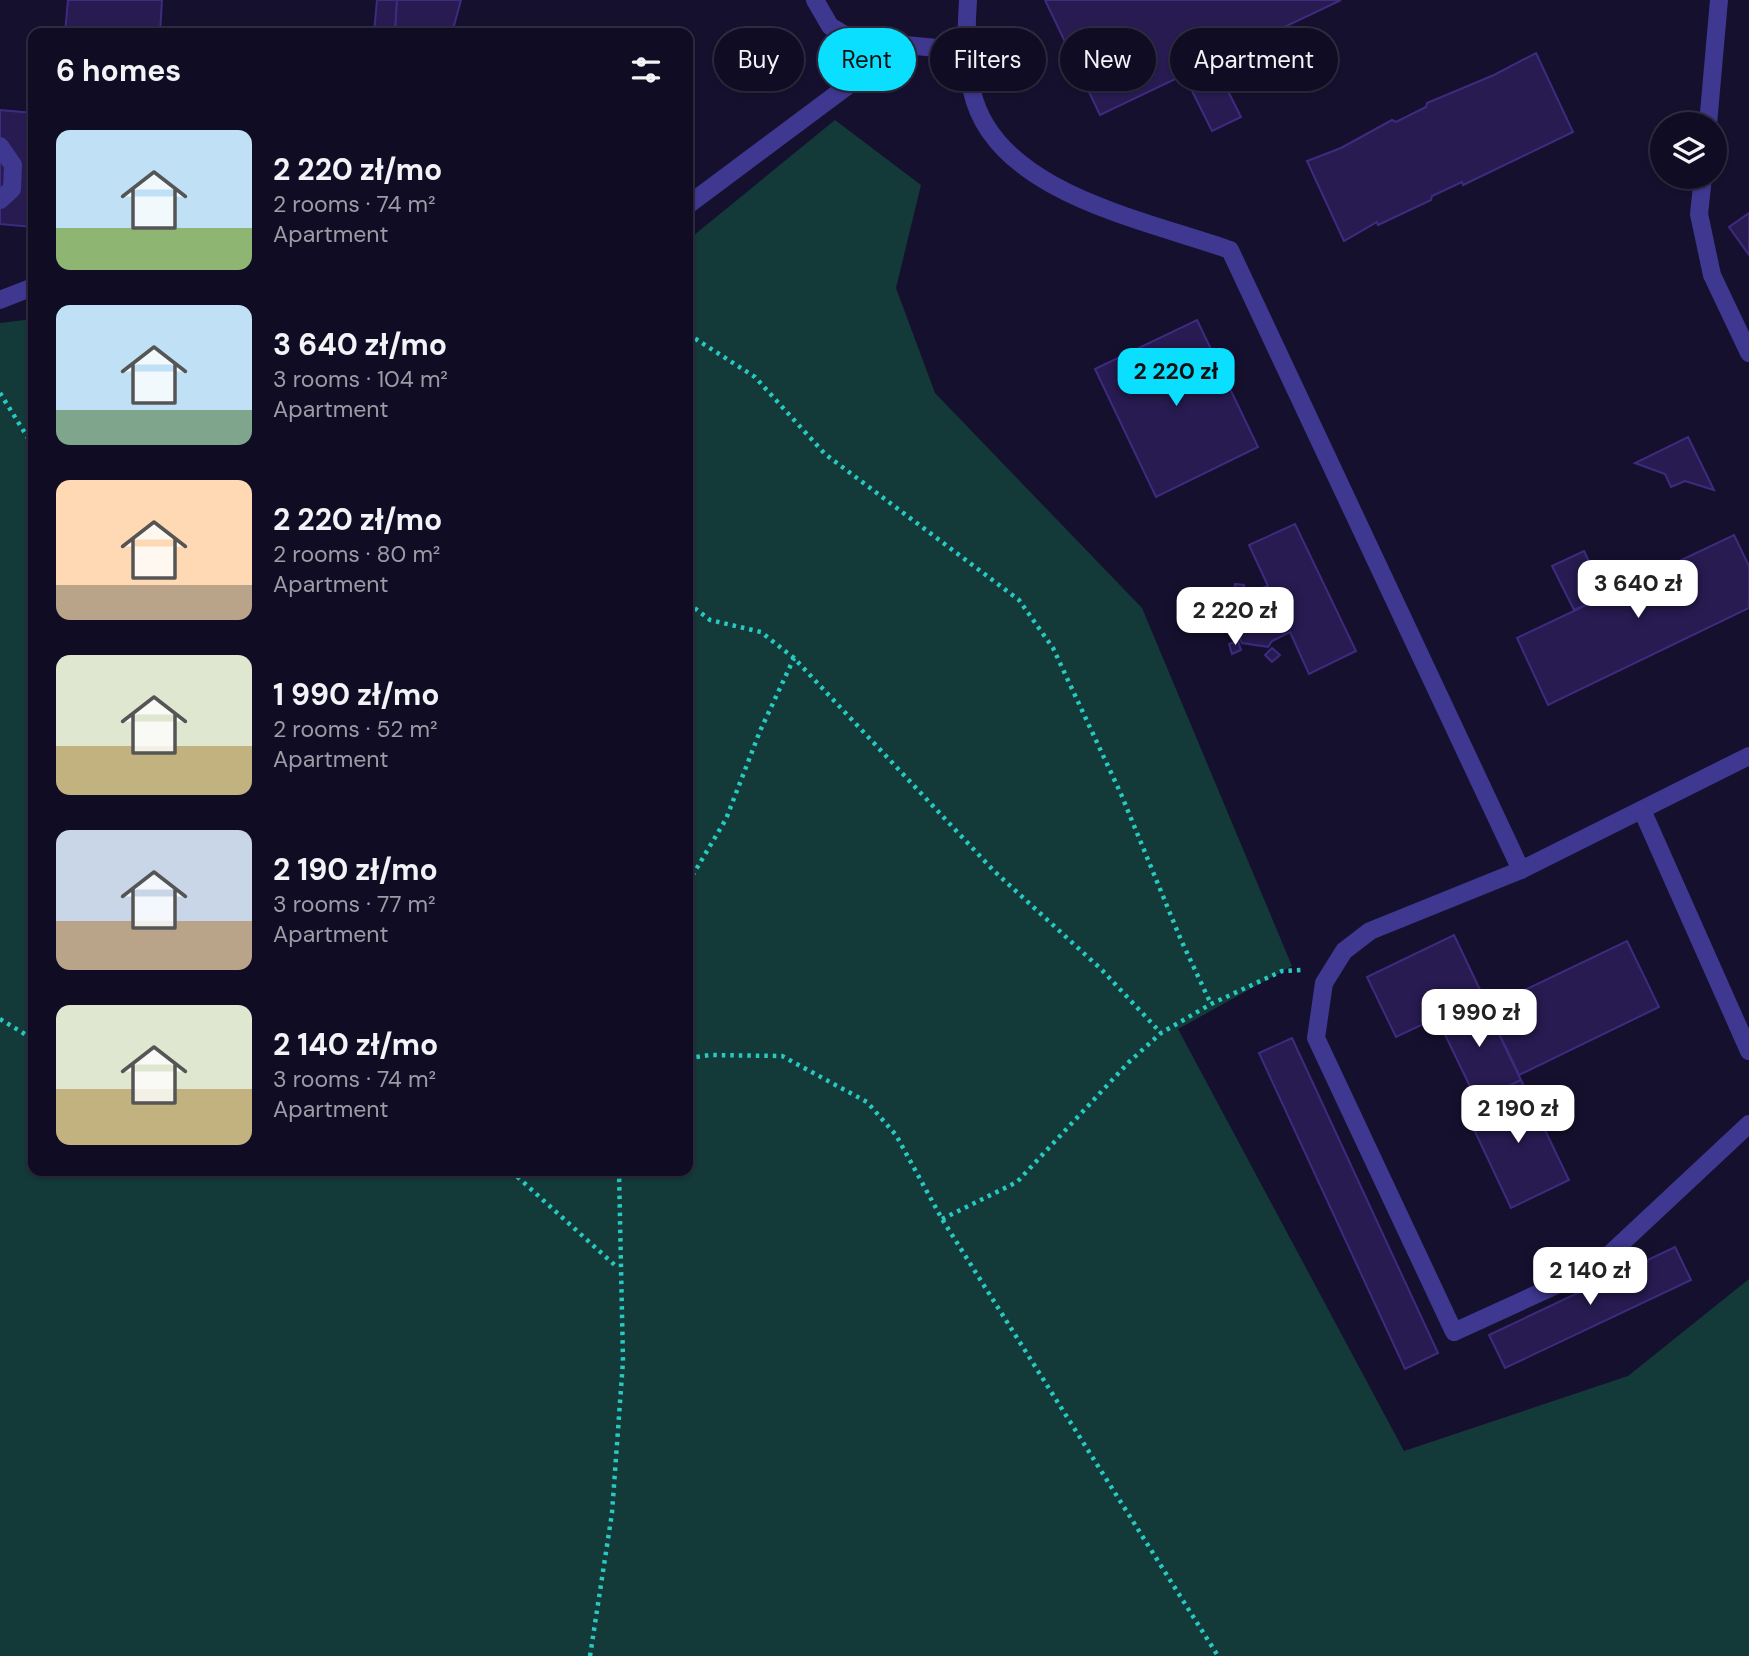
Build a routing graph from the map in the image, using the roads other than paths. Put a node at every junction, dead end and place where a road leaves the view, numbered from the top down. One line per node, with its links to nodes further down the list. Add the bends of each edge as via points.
1 (815, 0): 4 (lane)
2 (968, 0): 5 (lane)
3 (1719, 0): 8 (lane)
4 (833, 28)
5 (968, 28)
6 (841, 91): 12 (lane)
7 (972, 91): 18 (lane, via 987,127 1008,154 1077,199 1230,250)
8 (1709, 112)
9 (0, 146): 11 (lane, via 13,165 12,189)
10 (1702, 189): 15 (lane, via 1699,214 1712,275)
11 (0, 200)
12 (693, 201)
13 (28, 290): 14 (lane)
14 (0, 300)
15 (1749, 353)
16 (1749, 756): 17 (lane)
17 (1642, 810): 18 (lane); 19 (lane)
18 (1521, 870): 20 (lane, via 1370,931 1345,951 1324,983 1316,1038 1454,1332 1596,1267)
19 (1749, 1051)
20 (1749, 1124)

